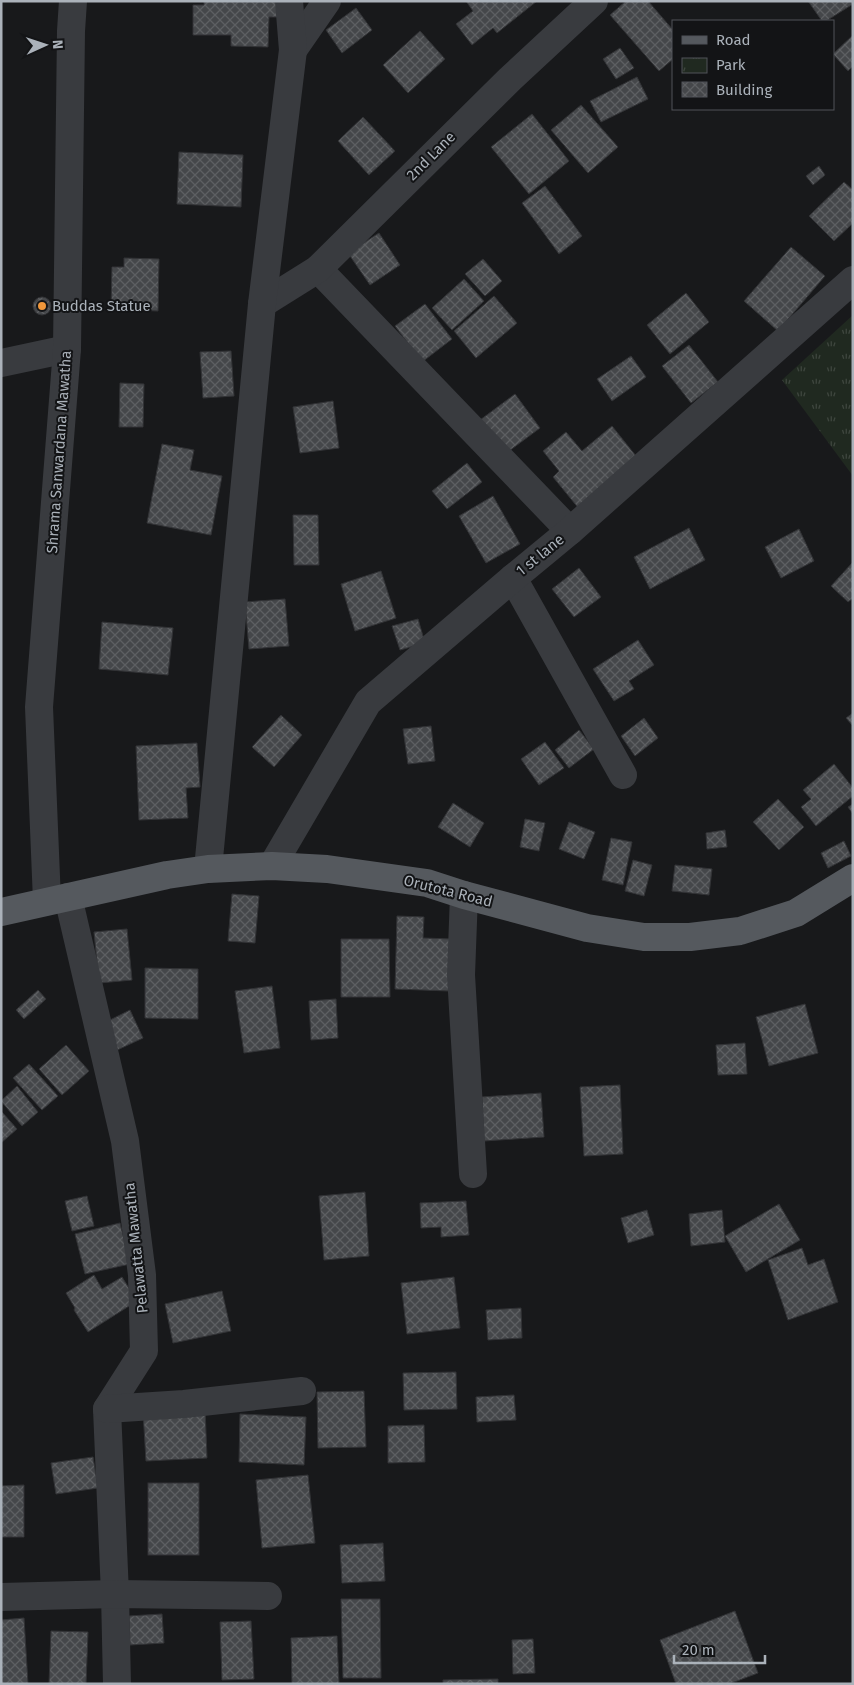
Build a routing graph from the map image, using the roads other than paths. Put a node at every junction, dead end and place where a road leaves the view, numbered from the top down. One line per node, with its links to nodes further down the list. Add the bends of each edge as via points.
1 (74, 1): 9 (street, Shrama Sanwardana Mawatha)
2 (289, 1): 5 (street)
3 (327, 1): 5 (street)
4 (594, 1): 6 (street, 2nd Lane, via 510,79)
5 (293, 50): 8 (street)
6 (318, 269): 8 (street, 2nd Lane); 11 (street)
7 (853, 280): 11 (street, 1 st lane)
8 (262, 304): 15 (street)
9 (67, 349): 10 (street); 18 (street, Shrama Sanwardana Mawatha, via 39,707)
10 (1, 363)
11 (570, 531): 12 (street, 1 st lane)
12 (512, 578): 13 (street); 14 (street, 1 st lane, via 368,702)
13 (623, 775)
14 (272, 866): 15 (main road, Orutota Road); 17 (main road, Orutota Road, via 327,869 426,882)
15 (208, 869): 18 (main road, Orutota Road)
16 (853, 879): 17 (main road, Orutota Road, via 796,912 740,931 690,937 644,937 587,928)
17 (464, 895): 20 (street, via 461,976)
18 (58, 899): 19 (main road, Orutota Road); 22 (street, Pelawatta Mawatha, via 125,1141 142,1276 144,1351)
19 (1, 912)
20 (473, 1174)
21 (302, 1391): 22 (street)
22 (106, 1409): 23 (street)
23 (115, 1594): 24 (street); 25 (street); 26 (street)
24 (268, 1596)
25 (1, 1598)
26 (117, 1684)

